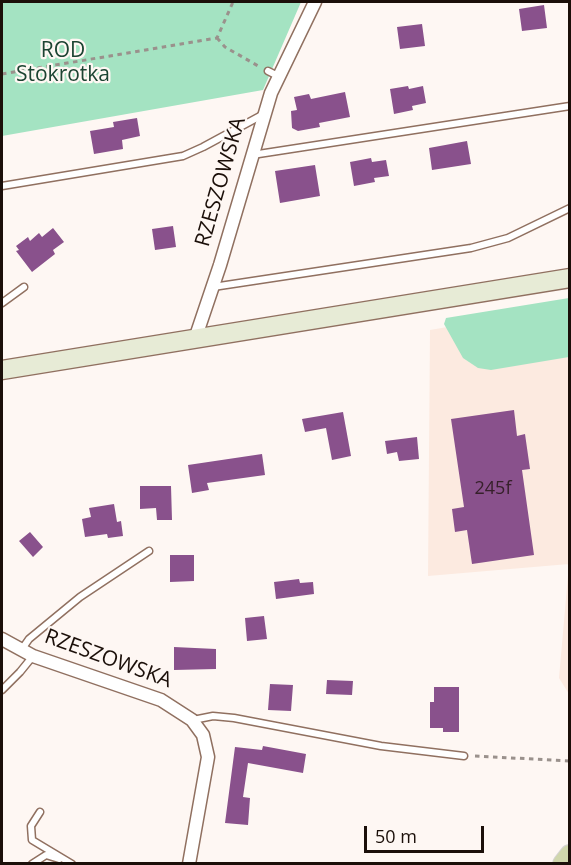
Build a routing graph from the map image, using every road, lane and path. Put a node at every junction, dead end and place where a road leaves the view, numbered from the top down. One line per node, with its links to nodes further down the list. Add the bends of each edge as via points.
1 (233, 2): 3 (path)
2 (315, 2): 5 (street)
3 (217, 39): 4 (path); 5 (path)
4 (2, 74)
5 (273, 74): 7 (street)
6 (570, 106): 8 (lane)
7 (264, 114): 8 (street, RZESZOWSKA); 9 (lane, RZESZOWSKA, via 183,156)
8 (251, 155): 13 (street, RZESZOWSKA)
9 (2, 186)
10 (570, 208): 13 (lane, via 508,238 471,248)
11 (570, 278): 15 (street)
12 (24, 287): 14 (lane)
13 (213, 287): 15 (street, RZESZOWSKA)
14 (2, 303)
15 (195, 339): 16 (street)
16 (2, 370)
17 (149, 551): 19 (lane, via 80,597 29,639)
18 (2, 639): 19 (street, RZESZOWSKA)
19 (27, 653): 20 (lane, via 21,672); 21 (street, RZESZOWSKA, via 161,700)
20 (2, 690)
21 (192, 720): 22 (lane, via 234,718 381,746); 28 (street, RZESZOWSKA, via 203,735 208,757)
22 (464, 756): 23 (path)
23 (570, 761)
24 (40, 812): 27 (lane, via 31,826 32,840)
25 (570, 855): 29 (main road)
26 (32, 864): 27 (lane, via 46,855)
27 (71, 864)
28 (189, 864)
29 (563, 864)

